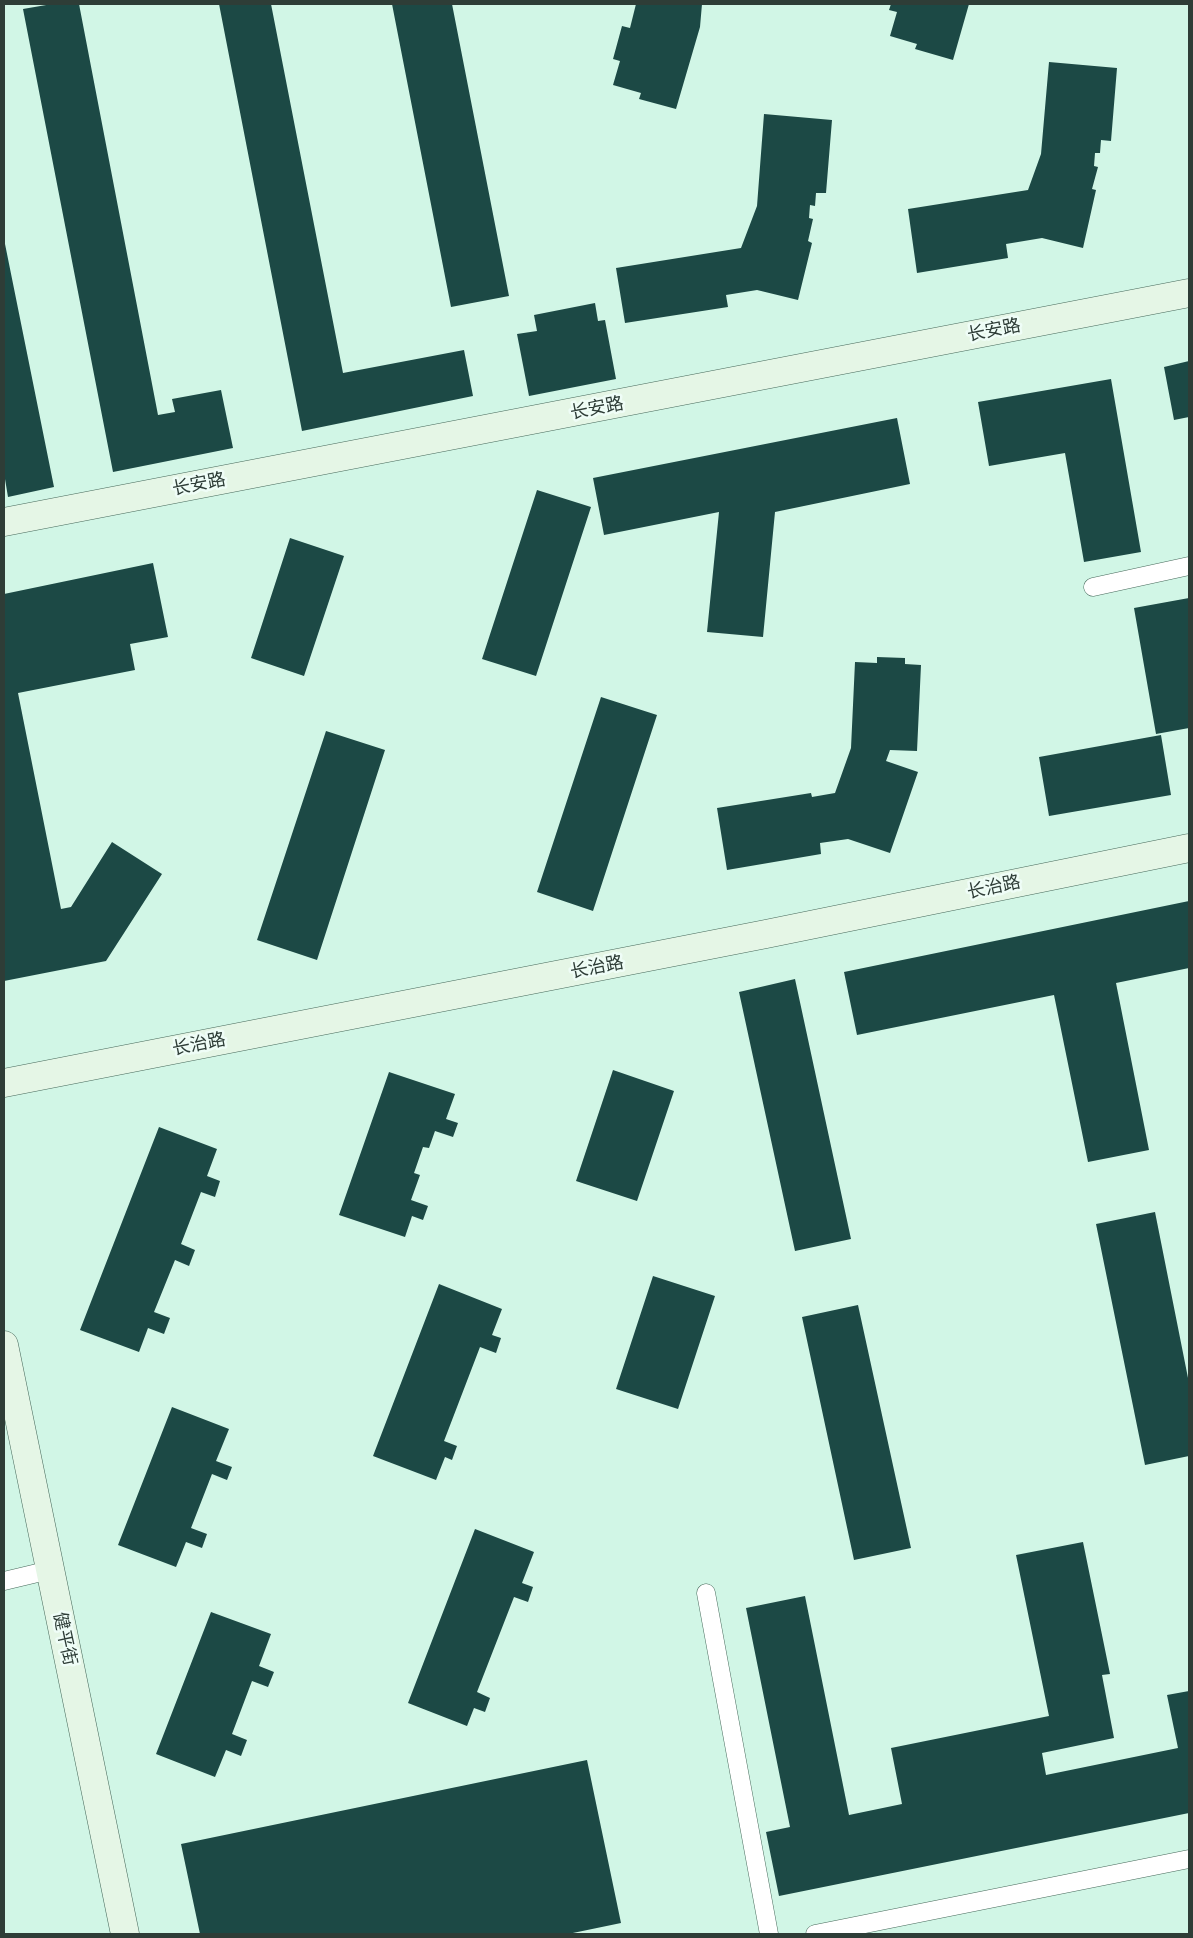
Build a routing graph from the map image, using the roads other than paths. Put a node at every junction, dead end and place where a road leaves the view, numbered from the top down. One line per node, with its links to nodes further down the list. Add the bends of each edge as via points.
1 (1189, 294): 2 (street, 长安路)
2 (4, 522)
3 (1189, 566): 4 (lane)
4 (1092, 587)
5 (1189, 848): 6 (street, 长治路)
6 (4, 1083)
7 (4, 1345): 8 (street, 健平街)
8 (50, 1570): 9 (lane); 12 (street, 健平街)
9 (4, 1581)
10 (706, 1593): 13 (lane)
11 (1189, 1858): 14 (lane)
12 (124, 1934)
13 (769, 1934)
14 (815, 1934)

